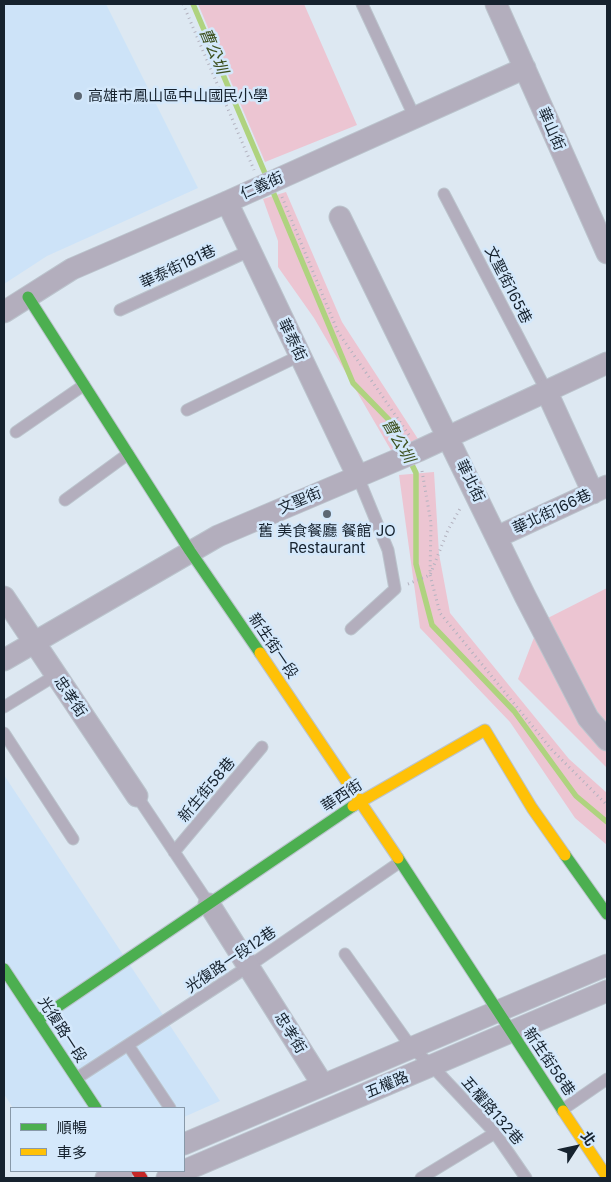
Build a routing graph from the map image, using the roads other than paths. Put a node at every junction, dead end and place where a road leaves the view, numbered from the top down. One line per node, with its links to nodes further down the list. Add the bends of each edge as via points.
1 (362, 4): 4 (lane)
2 (496, 4): 3 (street, 華山街)
3 (525, 68): 4 (street, 仁義街); 9 (street, 華山街)
4 (415, 118): 6 (street, 仁義街)
5 (444, 194): 16 (lane, 文聖街165巷)
6 (227, 202): 8 (street, 華泰街); 10 (street, 仁義街, via 72,268)
7 (340, 218): 19 (street, 華北街)
8 (249, 251): 11 (lane, 華泰街181巷); 13 (street, 華泰街)
9 (607, 254)
10 (28, 297): 12 (street, 仁義街); 15 (street, 新生街一段)
11 (120, 310)
12 (4, 312)
13 (299, 356): 17 (lane); 21 (street, 華泰街)
14 (607, 362): 16 (street, 文聖街)
15 (84, 384): 18 (lane); 20 (street, 新生街一段)
16 (546, 390): 19 (street, 文聖街); 22 (street)
17 (187, 410)
18 (16, 432)
19 (448, 435): 21 (street, 文聖街); 24 (street, 華北街)
20 (128, 453): 23 (lane); 25 (street, 新生街一段)
21 (358, 477): 25 (street, 文聖街); 27 (lane, via 388,550 395,589)
22 (600, 490): 24 (street, 華北街166巷)
23 (65, 500)
24 (497, 537): 33 (street, 華北街, via 588,718)
25 (190, 551): 28 (street, 文聖街); 36 (street, 新生街一段)
26 (4, 597): 28 (street, 忠孝街)
27 (351, 629)
28 (34, 642): 29 (street, 文聖街); 30 (street, 忠孝街)
29 (4, 660)
30 (56, 675): 31 (lane); 35 (street, 忠孝街)
31 (4, 707)
32 (4, 734): 37 (lane)
33 (607, 740)
34 (262, 747): 38 (lane, 新生街58巷)
35 (137, 796): 38 (lane, 新生街58巷)
36 (360, 801): 39 (street, 新生街一段); 40 (street, 華西街); 41 (street, 華西街, via 485,730 532,808)
37 (73, 839)
38 (174, 852): 40 (lane, 新生街58巷)
39 (400, 862): 44 (lane, 光復路一段12巷); 47 (street, 新生街一段)
40 (209, 904): 44 (street, 忠孝街); 48 (street, 華西街)
41 (607, 914)
42 (345, 954): 51 (lane, 五權路132巷)
43 (607, 964): 47 (street, 五權路)
44 (248, 966): 50 (lane, 光復路一段12巷); 55 (street, 忠孝街)
45 (4, 970): 48 (street, 光復路一段)
46 (607, 992): 49 (street, 五權路)
47 (496, 1011): 49 (street, 新生街58巷); 51 (street, 五權路)
48 (38, 1020): 53 (street, 光復路一段)
49 (510, 1032): 52 (street, 五權路); 58 (street, 新生街58巷)
50 (128, 1045): 53 (lane, 光復路一段12巷); 57 (lane)
51 (411, 1047): 52 (lane, 五權路132巷); 55 (street, 五權路)
52 (432, 1066): 59 (lane, 五權路132巷); 61 (street, 五權路)
53 (76, 1079): 56 (street, 光復路一段)
54 (607, 1079): 58 (lane, 新生街58巷)
55 (323, 1085): 60 (street, 五權路)
56 (95, 1107)
57 (169, 1107)
58 (562, 1110): 64 (street)
59 (495, 1133): 67 (lane); 68 (lane, 五權路132巷)
60 (186, 1138)
61 (185, 1170)
62 (121, 1172): 65 (street)
63 (181, 1172): 66 (street, 五權路)
64 (607, 1177)
65 (106, 1178)
66 (167, 1178)
67 (421, 1178)
68 (526, 1178)

